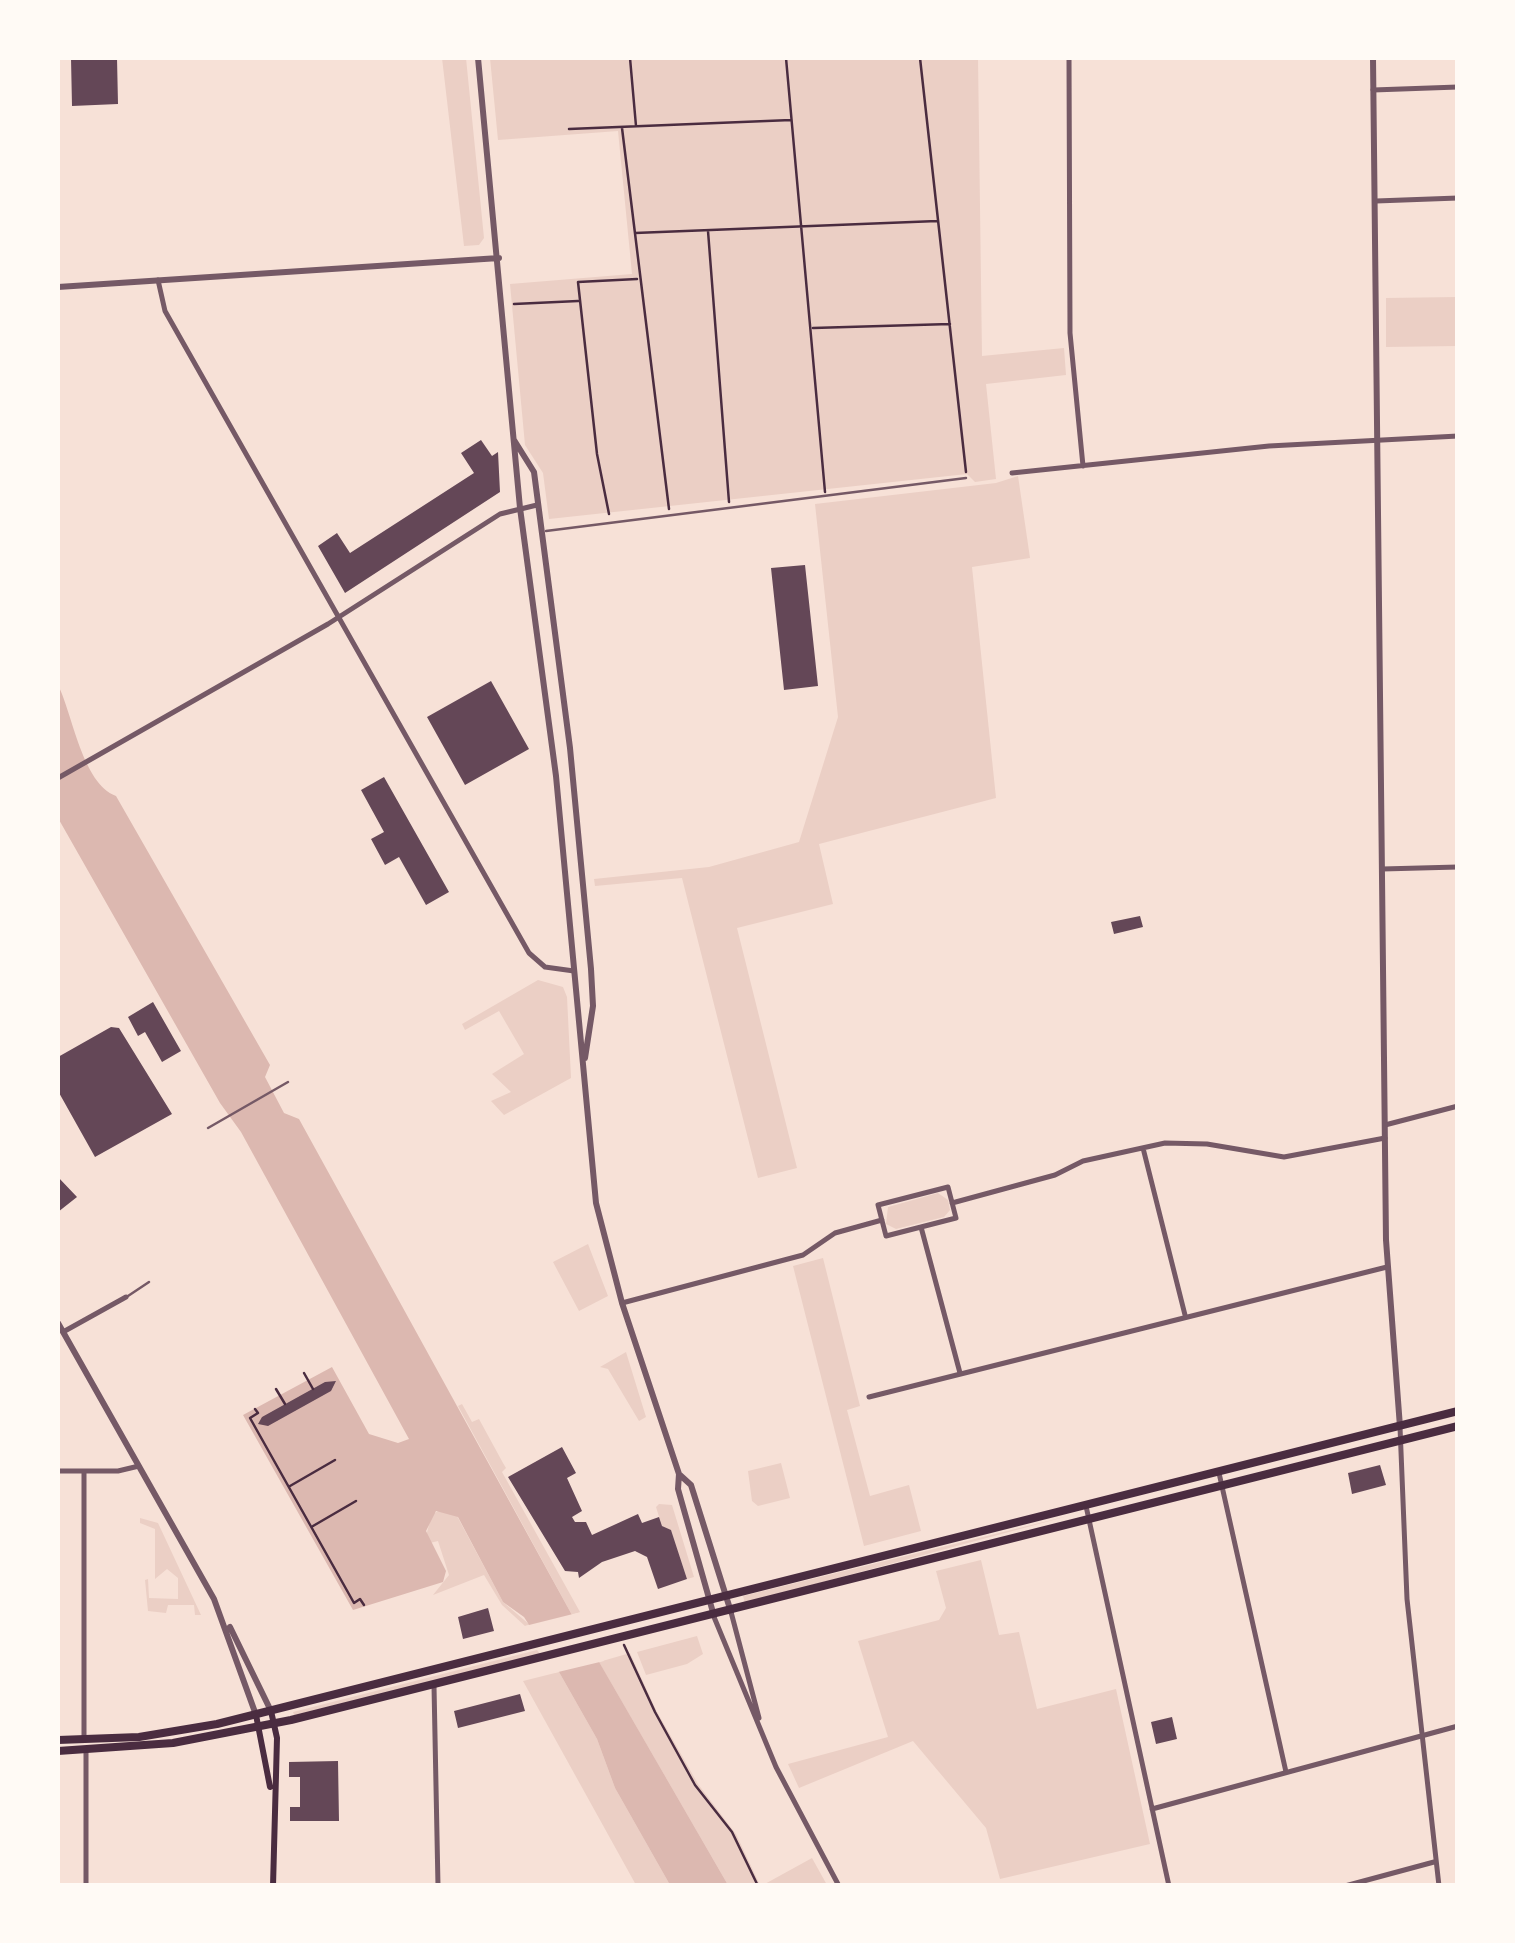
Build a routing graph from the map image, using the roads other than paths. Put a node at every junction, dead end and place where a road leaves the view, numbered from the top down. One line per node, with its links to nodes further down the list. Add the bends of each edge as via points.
1 (478, 58): 8 (street)
2 (1069, 58): 14 (street, via 1070,333)
3 (1373, 58): 5 (street)
4 (1458, 87): 5 (street)
5 (1373, 90): 7 (street)
6 (1458, 198): 7 (street)
7 (1373, 201): 13 (street)
8 (499, 258): 9 (street); 12 (street)
9 (158, 280): 10 (street); 22 (street, via 165,311)
10 (58, 287)
11 (1458, 436): 13 (street)
12 (514, 439): 17 (street, via 534,472); 18 (street)
13 (1375, 442): 14 (street); 27 (street)
14 (1083, 466): 15 (street)
15 (1012, 473)
16 (966, 478): 19 (lane)
17 (537, 505): 18 (street); 19 (street)
18 (520, 508): 21 (street); 22 (street, via 484,524)
19 (540, 532): 20 (street)
20 (543, 550): 21 (street); 24 (street)
21 (526, 552): 25 (street)
22 (339, 618): 23 (street); 29 (street, via 529,953 552,970)
23 (58, 778)
24 (582, 862): 25 (street); 28 (street)
25 (564, 864): 29 (street)
26 (1458, 868): 27 (street)
27 (1382, 869): 33 (street)
28 (591, 970): 29 (street); 30 (street)
29 (574, 971): 30 (street)
30 (584, 1065): 43 (street, via 596,1203)
31 (288, 1082): 34 (lane)
32 (1458, 1106): 33 (street)
33 (1385, 1125): 35 (street)
34 (208, 1128)
35 (1385, 1138): 36 (street, via 1284,1157 1188,1142); 40 (street)
36 (1143, 1146): 37 (street); 44 (street)
37 (952, 1203): 38 (street, via 948,1187 878,1205); 39 (street, via 956,1218)
38 (882, 1220): 39 (street, via 886,1236); 43 (street, via 835,1232 802,1255)
39 (921, 1227): 47 (street)
40 (1387, 1266): 44 (street); 51 (street)
41 (150, 1282): 42 (lane)
42 (126, 1297): 46 (street)
43 (622, 1303): 57 (street)
44 (1185, 1314): 47 (street)
45 (58, 1322): 46 (street)
46 (63, 1332): 53 (street)
47 (960, 1373): 48 (street)
48 (869, 1396)
49 (1458, 1412): 51 (main road)
50 (1458, 1426): 52 (main road)
51 (1400, 1427): 52 (street); 56 (main road)
52 (1400, 1440): 58 (main road); 73 (street)
53 (139, 1466): 55 (street); 64 (street)
54 (58, 1471): 55 (street)
55 (84, 1471): 75 (street)
56 (1220, 1473): 58 (street); 59 (main road)
57 (680, 1474): 61 (street, via 691,1484); 62 (street, via 678,1489)
58 (1222, 1484): 60 (main road); 78 (street)
59 (1086, 1506): 60 (street); 61 (main road)
60 (1089, 1520): 63 (main road); 80 (street)
61 (726, 1594): 62 (main road); 63 (street)
62 (710, 1598): 65 (street); 67 (main road)
63 (731, 1612): 65 (main road); 71 (street)
64 (221, 1614): 67 (street, via 252,1664); 68 (street)
65 (714, 1616): 66 (main road); 71 (street)
66 (434, 1686): 69 (main road); 84 (street)
67 (270, 1711): 68 (main road); 69 (main road)
68 (256, 1714): 70 (main road); 75 (main road, via 163,1734)
69 (274, 1723): 70 (main road); 79 (main road)
70 (260, 1726): 77 (main road); 79 (main road)
71 (761, 1726): 85 (street)
72 (1458, 1726): 73 (street)
73 (1421, 1734): 78 (street); 81 (street)
74 (58, 1740): 75 (main road)
75 (84, 1740)
76 (58, 1751): 77 (main road)
77 (86, 1751): 82 (street)
78 (1286, 1772): 80 (street)
79 (273, 1803): 83 (main road)
80 (1152, 1809): 86 (street)
81 (1435, 1862): 87 (street); 88 (street)
82 (86, 1886)
83 (273, 1886)
84 (438, 1886)
85 (839, 1886)
86 (1168, 1886)
87 (1345, 1886)
88 (1439, 1886)

